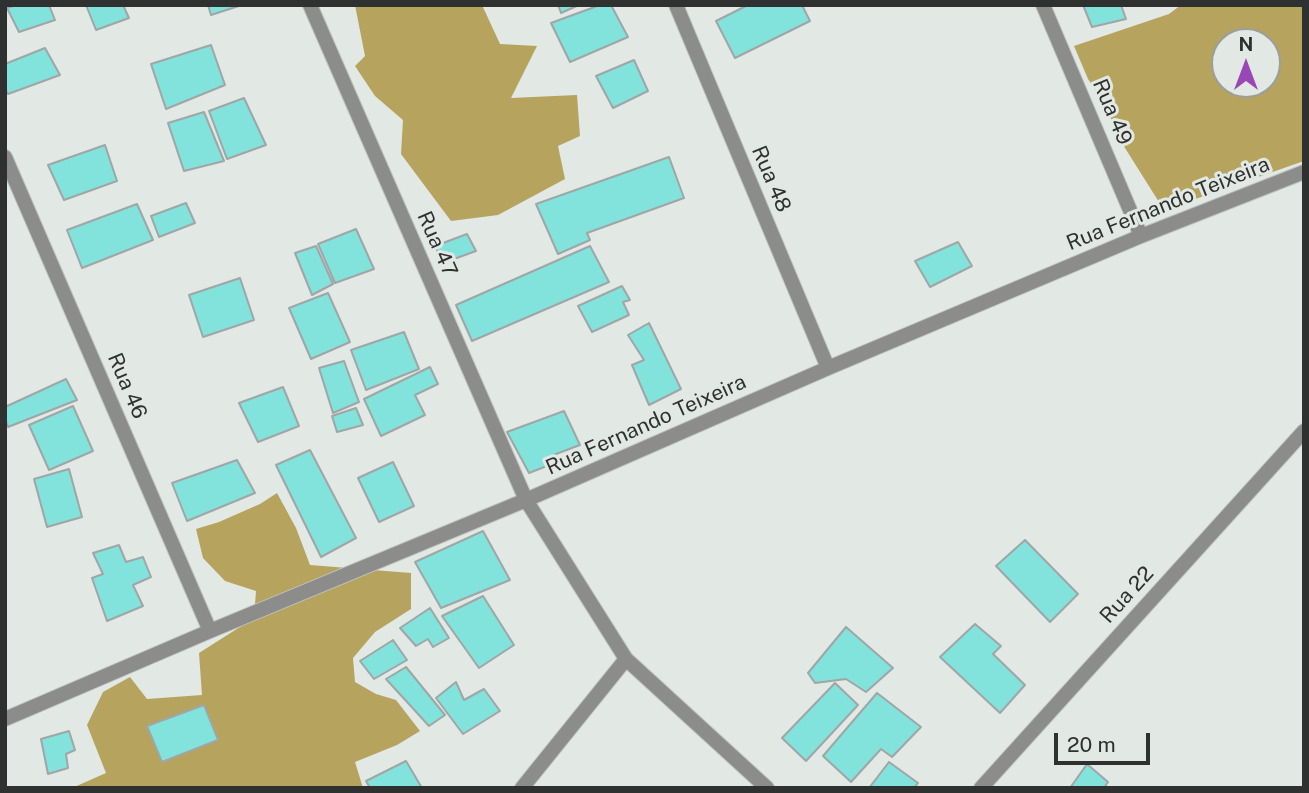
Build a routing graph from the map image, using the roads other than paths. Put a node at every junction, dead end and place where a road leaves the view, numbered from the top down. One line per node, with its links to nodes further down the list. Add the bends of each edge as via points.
1 (310, 5): 9 (street, Rua 47)
2 (676, 5): 7 (street, Rua 48)
3 (1043, 5): 6 (street, Rua 49)
4 (5, 157): 10 (street, Rua 46)
5 (1304, 172): 6 (street, Rua Fernando Teixeira)
6 (1141, 236): 7 (street, Rua Fernando Teixeira)
7 (828, 368): 9 (street, Rua Fernando Teixeira)
8 (1304, 431): 15 (street, Rua 22)
9 (526, 500): 10 (street, Rua Fernando Teixeira); 11 (street, Rua 47)
10 (210, 631): 12 (street, Rua Fernando Teixeira)
11 (626, 659): 13 (street); 14 (street, Rua 47)
12 (5, 719)
13 (522, 788)
14 (766, 788)
15 (981, 788)

